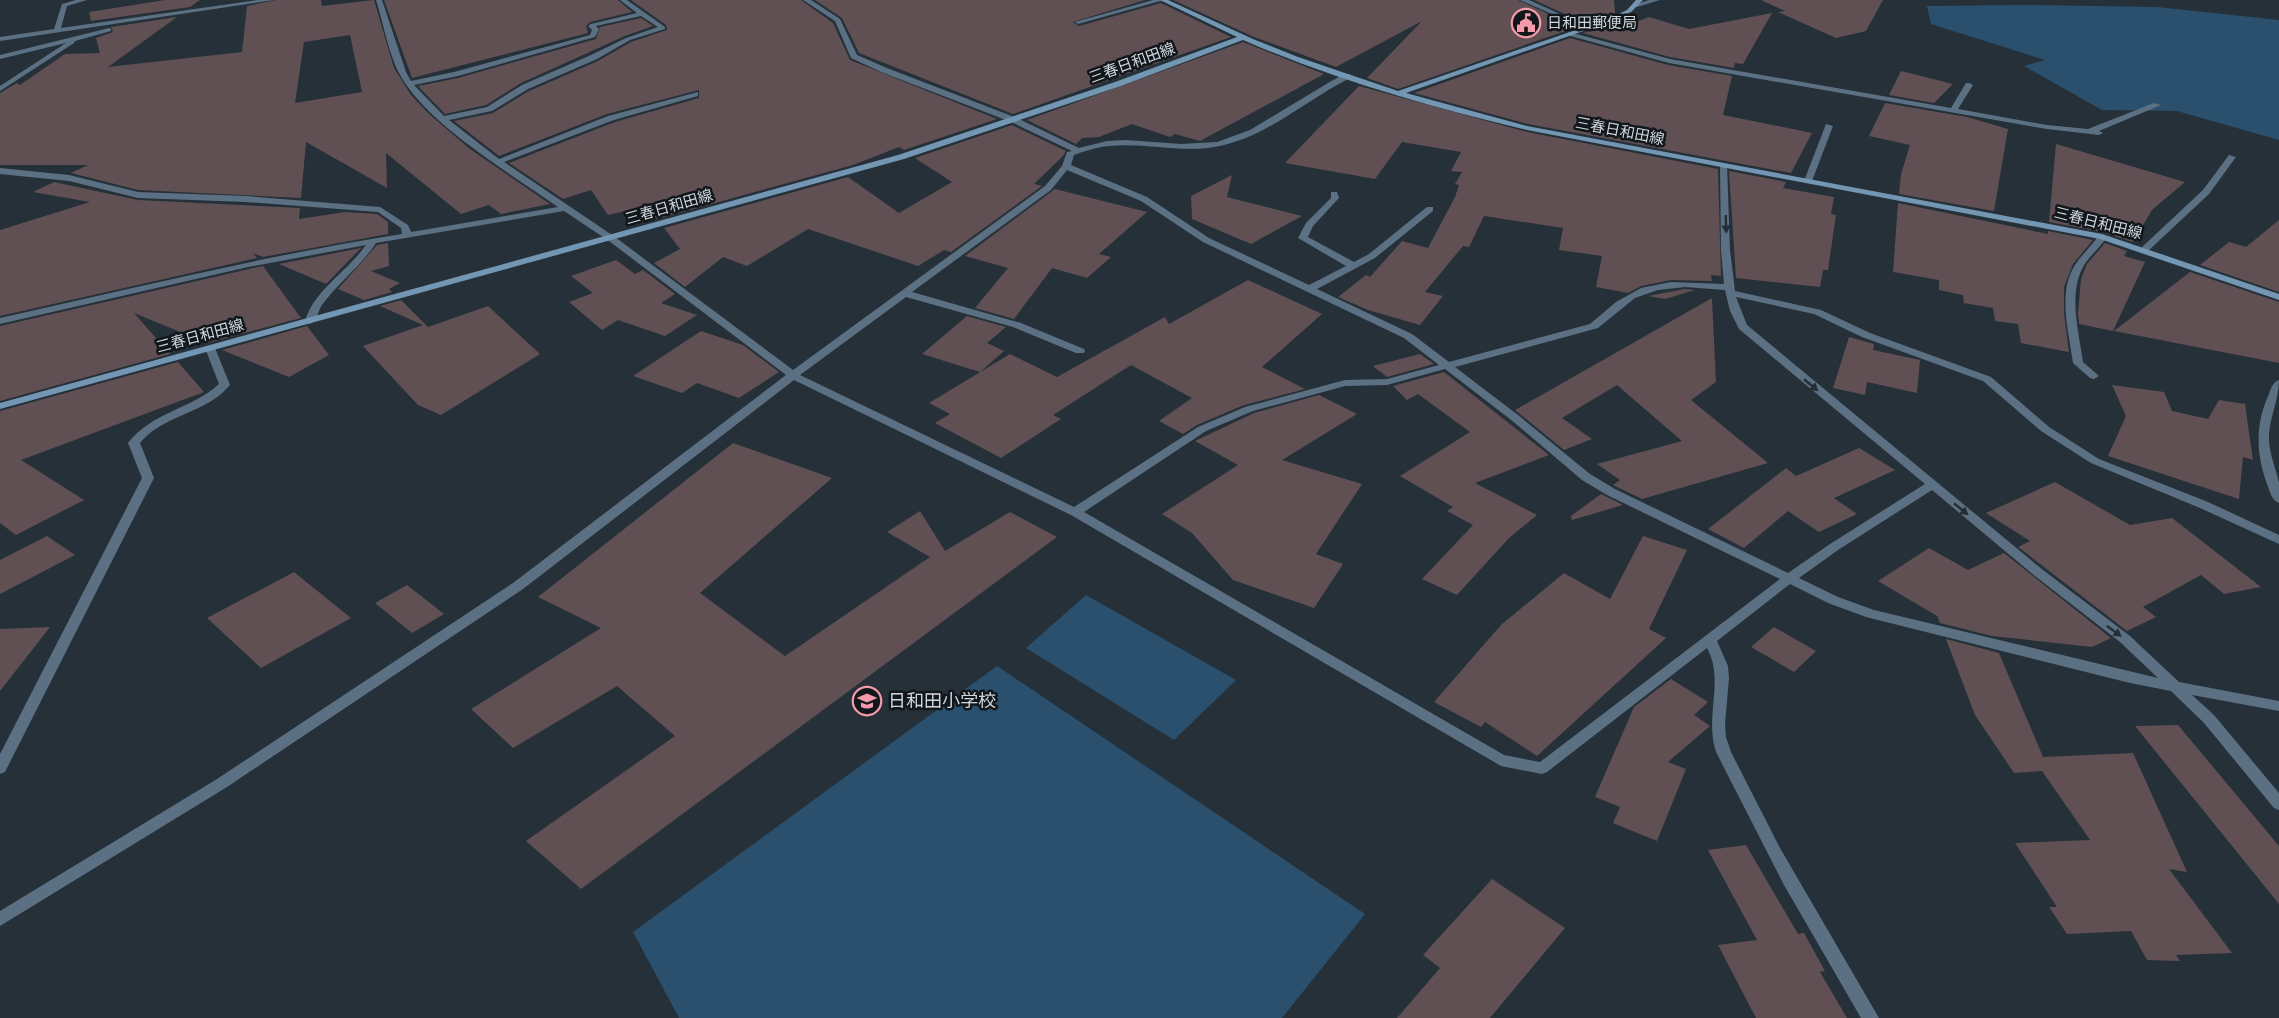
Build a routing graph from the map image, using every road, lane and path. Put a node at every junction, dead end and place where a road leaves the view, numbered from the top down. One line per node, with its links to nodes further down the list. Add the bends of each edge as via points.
1 (84, 0): 14 (street, via 64,4)
2 (271, 0): 10 (street)
3 (379, 0): 21 (street)
4 (623, 0): 11 (street)
5 (806, 0): 29 (street, via 838,20 854,56)
6 (1162, 0): 12 (street); 16 (main road)
7 (1523, 0): 13 (street)
8 (1657, 0): 9 (street)
9 (1638, 2): 13 (main road)
10 (168, 14): 14 (street); 17 (street)
11 (642, 14): 21 (street, via 593,25 593,36); 28 (street, via 663,28 628,39 525,87 489,109)
12 (1078, 22)
13 (1588, 28): 15 (main road)
14 (57, 31): 18 (street)
15 (1569, 34): 25 (main road); 27 (street, via 1669,62)
16 (1245, 37): 20 (main road, 三春日和田線); 29 (main road, 三春日和田線)
17 (76, 38): 19 (street); 23 (street)
18 (0, 39)
19 (0, 57)
20 (1347, 76): 25 (main road, 三春日和田線); 33 (street, via 1259,129 1228,141 1200,146 1110,142)
21 (409, 84): 28 (street)
22 (1970, 85): 27 (street)
23 (0, 89)
24 (695, 94): 35 (street, via 600,122)
25 (1397, 94): 37 (main road, 三春日和田線, via 1527,128)
26 (2157, 105): 31 (street)
27 (1953, 111): 31 (street)
28 (442, 119): 35 (street)
29 (1014, 120): 33 (street); 45 (main road, 三春日和田線, via 901,157)
30 (1830, 126): 39 (street)
31 (2087, 132): 32 (street)
32 (2099, 134)
33 (1077, 150): 36 (street, via 1067,158)
34 (2232, 157): 47 (street, via 2206,192)
35 (498, 162): 41 (street)
36 (1066, 166): 49 (street, via 1144,199 1206,240); 51 (street, via 1048,188)
37 (1724, 166): 39 (main road, 三春日和田線); 50 (street, one-way to 50)
38 (0, 171): 43 (street, via 69,178 138,195 380,210 405,227)
39 (1808, 181): 44 (main road, 三春日和田線)
40 (1334, 194): 48 (street, via 1335,198 1302,237)
41 (566, 208): 43 (street); 45 (street)
42 (1430, 208): 48 (street)
43 (407, 234): 46 (street)
44 (2102, 237): 47 (main road, 三春日和田線); 59 (street, via 2073,279 2071,306 2078,363)
45 (612, 239): 54 (main road, 三春日和田線); 58 (street)
46 (374, 240): 53 (street); 54 (street, via 314,308)
47 (2144, 250): 52 (main road, 三春日和田線)
48 (1354, 266): 49 (street)
49 (1309, 289): 57 (street, via 1408,336)
50 (1729, 290): 57 (street, via 1679,284 1656,287 1620,303 1594,326); 62 (street, one-way to 62, via 1743,327); 65 (street, via 1817,312 1987,379 2045,429 2095,461)
51 (904, 293): 56 (street, via 1017,325); 58 (street)
52 (2279, 297)
53 (0, 321)
54 (309, 321): 55 (main road, 三春日和田線)
55 (210, 348): 61 (main road, 三春日和田線); 70 (street, via 225,385 214,398 142,430 134,443 148,478)
56 (1080, 351)
57 (1449, 366): 64 (street, via 1387,382 1345,383 1219,420); 66 (street, via 1594,482)
58 (793, 375): 64 (street); 72 (street, via 518,586 222,783)
59 (2094, 376)
60 (2279, 383): 63 (street, via 2270,402 2262,447)
61 (0, 406)
62 (1932, 485): 66 (street); 68 (street, one-way to 68, via 2125,639)
63 (2279, 499)
64 (1075, 512): 67 (street, via 1501,760 1542,768)
65 (2279, 540)
66 (1789, 579): 67 (street); 68 (street, via 1871,614)
67 (1710, 641): 73 (street, via 1721,657 1723,675 1719,737 1763,832)
68 (2173, 685): 69 (street); 71 (street, via 2209,719)
69 (2279, 706)
70 (0, 768)
71 (2279, 804)
72 (0, 919)
73 (1870, 1018)

